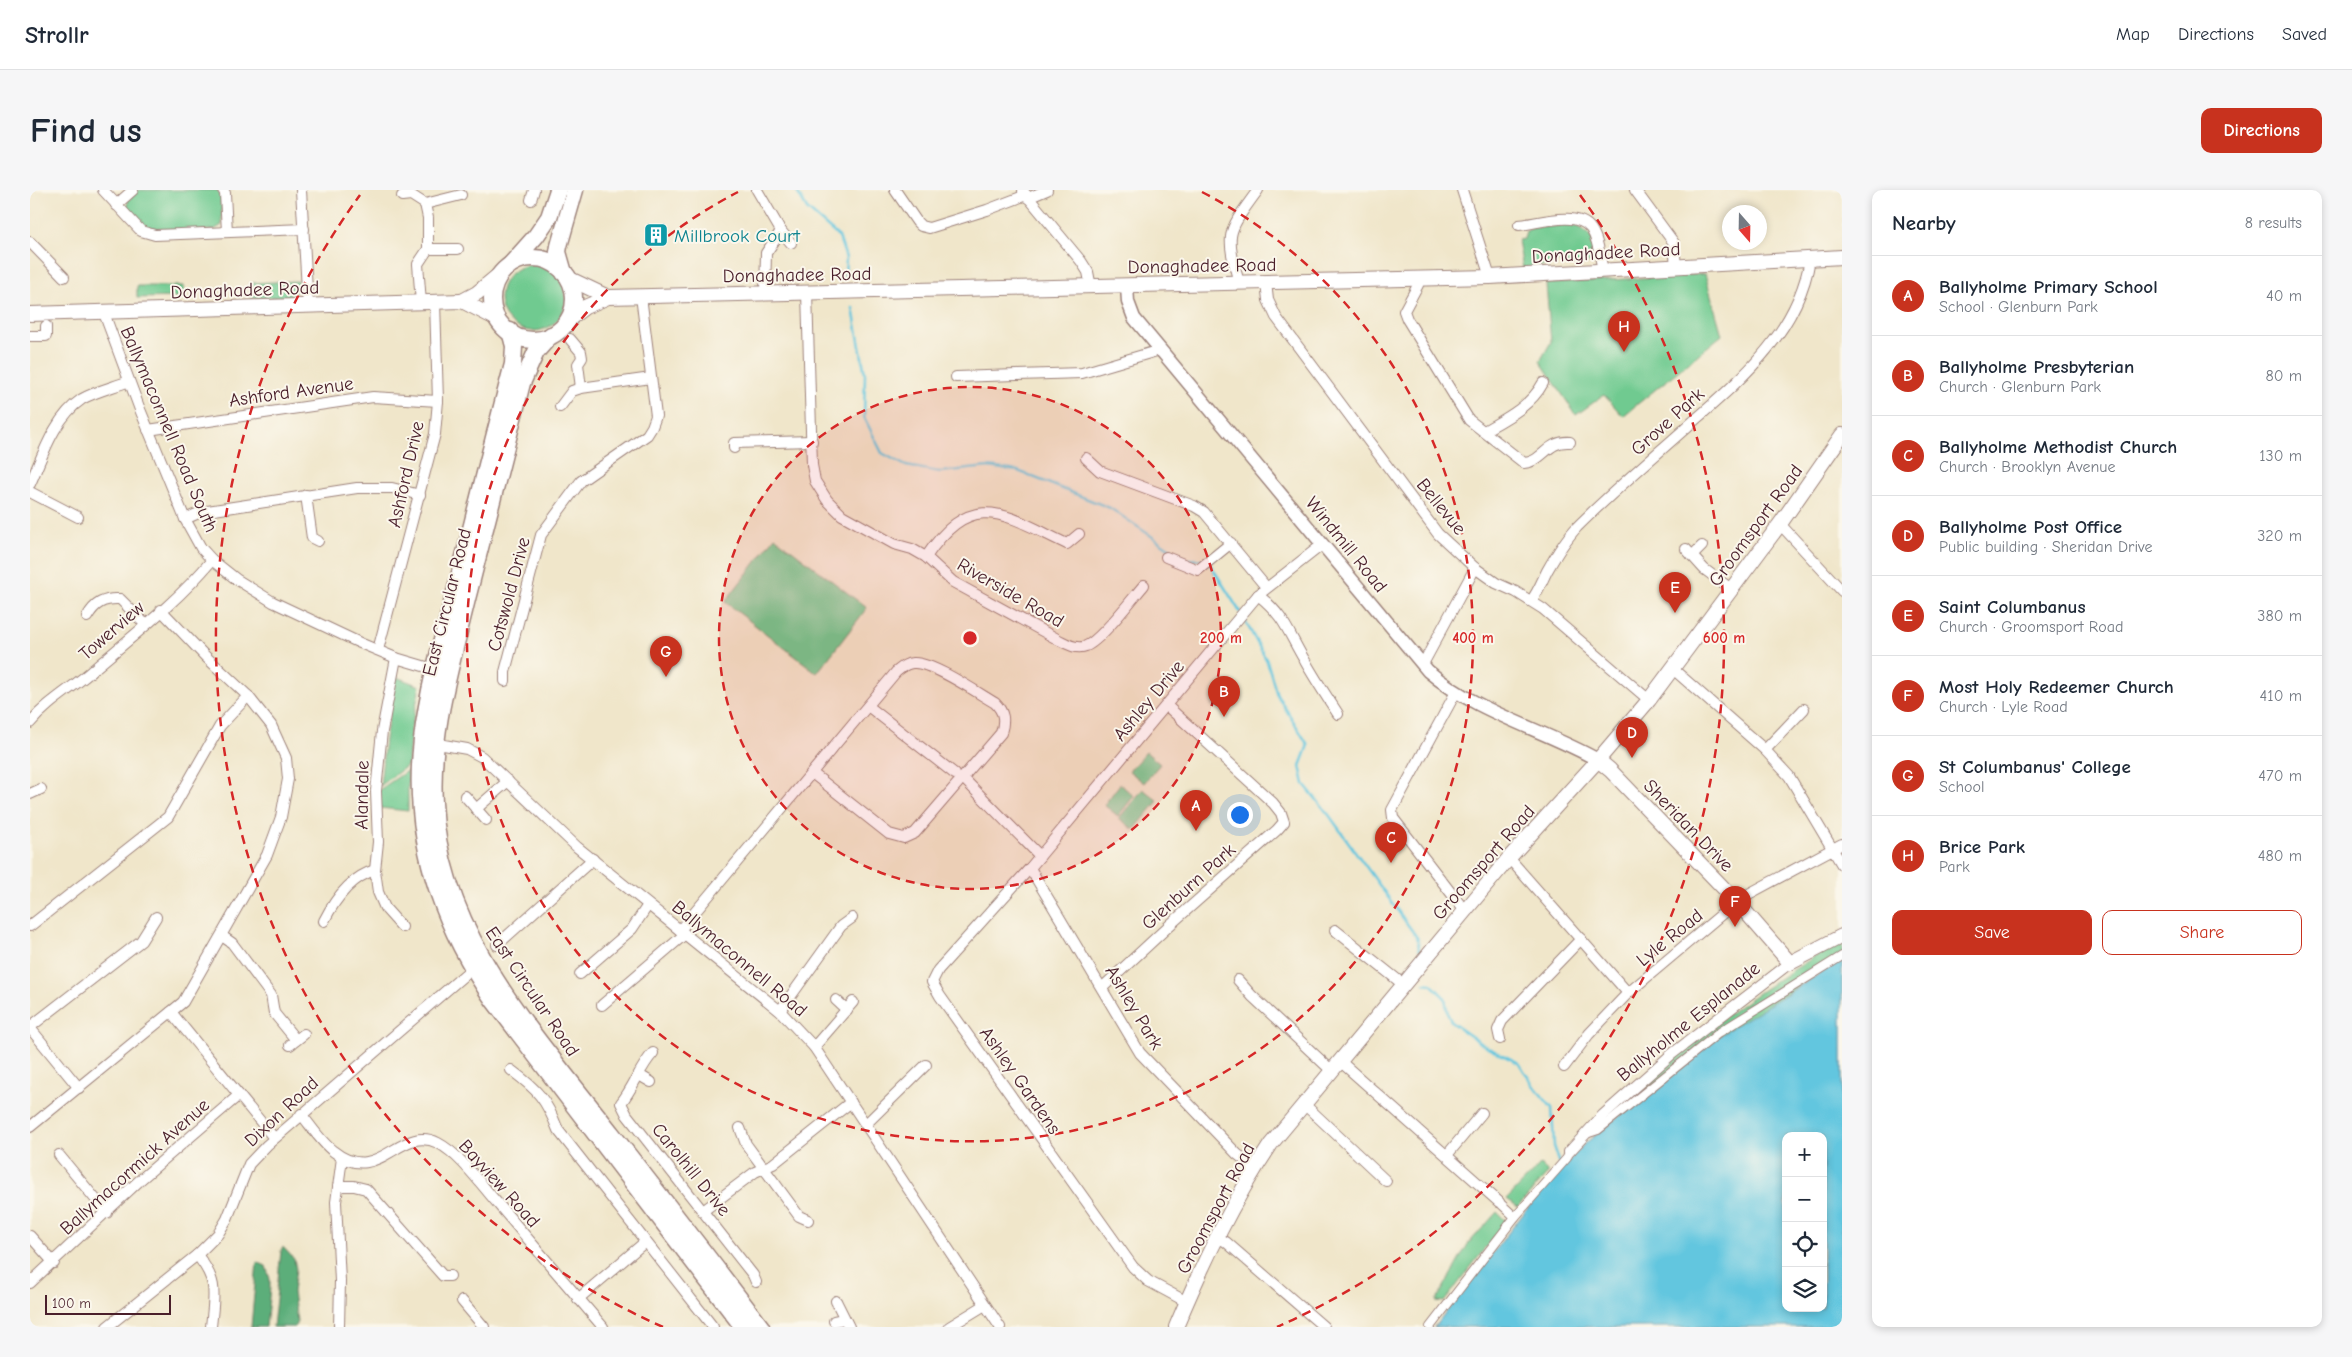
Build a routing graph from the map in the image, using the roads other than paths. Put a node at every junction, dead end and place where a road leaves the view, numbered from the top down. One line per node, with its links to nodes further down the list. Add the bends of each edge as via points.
1 (103, 190): 19 (street)
2 (133, 190): 19 (street)
3 (223, 190): 23 (street)
4 (300, 190): 21 (street)
5 (534, 190): 17 (street)
6 (558, 190): 31 (highway, via 549,217)
7 (575, 190): 33 (highway, via 559,246)
8 (757, 190): 22 (street)
9 (895, 190): 14 (street, via 917,222 929,228)
10 (1048, 190): 14 (street)
11 (1258, 190): 38 (street, via 1229,234)
12 (1462, 190): 35 (street)
13 (1635, 190): 30 (street, via 1674,243)
14 (1025, 194): 40 (street, via 1081,261 1088,272)
15 (461, 195): 18 (street)
16 (402, 196): 18 (street, via 411,195)
17 (531, 200)
18 (425, 204): 26 (street)
19 (116, 205): 23 (street, via 141,231 155,235)
20 (1519, 225): 32 (street, via 1566,219 1580,221 1590,228)
21 (304, 229): 23 (street); 48 (street)
22 (781, 231): 25 (street); 42 (street, via 766,253)
23 (227, 232)
24 (30, 242): 34 (street)
25 (791, 243)
26 (428, 249): 27 (street); 47 (street, via 418,264)
27 (458, 249)
28 (1842, 257): 29 (main road, Donaghadee Road)
29 (1810, 259): 30 (main road, Donaghadee Road); 94 (street, Grove Park, via 1805,285 1774,342 1736,383 1579,526 1558,550)
30 (1676, 267): 32 (main road, Donaghadee Road)
31 (505, 269): 33 (highway, via 520,260 532,258 555,265); 45 (main road, Donaghadee Road, via 477,293); 51 (highway, via 492,295)
32 (1603, 271): 35 (main road, Donaghadee Road)
33 (566, 275): 44 (main road); 52 (highway, via 574,299)
34 (64, 277)
35 (1490, 277): 36 (main road, Donaghadee Road)
36 (1418, 278): 37 (main road, Donaghadee Road); 67 (street, via 1418,285 1404,312 1407,319 1470,420)
37 (1266, 282): 38 (main road, Donaghadee Road); 88 (street, Bellevue, via 1268,300 1276,317 1438,534)
38 (1239, 283): 39 (main road, Donaghadee Road)
39 (1127, 286): 40 (main road, Donaghadee Road); 58 (street, Windmill Road, via 1134,318)
40 (1091, 287): 41 (main road, Donaghadee Road)
41 (807, 292): 42 (main road, Donaghadee Road); 69 (street, Riverside Road)
42 (765, 294): 43 (main road, Donaghadee Road)
43 (641, 296): 44 (main road, Donaghadee Road); 60 (street, Cotswold Drive)
44 (608, 297): 52 (main road, Donaghadee Road, via 585,307)
45 (462, 301): 46 (main road, Donaghadee Road); 51 (main road, Donaghadee Road)
46 (435, 302): 47 (main road, Donaghadee Road); 64 (street, Ashford Drive)
47 (421, 303): 48 (main road, Donaghadee Road)
48 (308, 306): 49 (main road, Donaghadee Road)
49 (104, 312): 50 (main road, Donaghadee Road); 61 (street, Ballymaconnell Road South)
50 (30, 314)
51 (497, 319): 54 (highway)
52 (568, 320): 56 (highway)
53 (46, 326): 55 (street, via 46,336)
54 (510, 331): 56 (highway, via 530,340); 102 (highway, East Circular Road, via 514,346 513,364)
55 (30, 336)
56 (551, 336): 102 (highway, East Circular Road, via 536,352 522,383)
57 (570, 340): 63 (street, via 587,357 578,364)
58 (1160, 350): 59 (street, via 1082,373); 83 (street, Windmill Road)
59 (956, 377)
60 (651, 378): 63 (street); 103 (street, Cotswold Drive, via 656,416 652,427 636,443 581,481 541,535)
61 (129, 381): 66 (street, Ballymaconnell Road South); 73 (street, via 81,400 62,418)
62 (1543, 383): 67 (street, via 1521,408)
63 (581, 388): 65 (street, via 572,391)
64 (438, 401): 66 (street, Ashford Avenue, via 374,397); 75 (street, Ashford Drive)
65 (560, 407)
66 (148, 430): 78 (street, Ballymaconnell Road South)
67 (1484, 431): 70 (street, via 1524,463 1531,462 1551,445 1560,441)
68 (1842, 435): 79 (main road, Groomsport Road)
69 (812, 441): 71 (street, via 734,442); 85 (street, Riverside Road, via 815,481 827,500 842,515 894,544)
70 (1570, 442)
71 (734, 448)
72 (1086, 458): 82 (street, via 1100,471 1194,506 1204,512)
73 (30, 484)
74 (30, 492): 77 (street)
75 (420, 494): 76 (street, via 392,488 357,488); 98 (street, Ashford Drive)
76 (306, 495): 78 (street, via 201,512); 81 (street, via 312,538)
77 (78, 517)
78 (185, 519): 87 (street, Ballymaconnell Road South, via 201,548)
79 (1780, 524): 91 (main road, Groomsport Road); 92 (street)
80 (1079, 534): 85 (street, via 1067,544 1007,516 978,513 952,525)
81 (318, 541)
82 (1230, 543): 86 (street, via 1198,570); 90 (street)
83 (1323, 544): 90 (street, Ashley Drive); 100 (street, Windmill Road)
84 (1702, 546): 91 (street, via 1689,552 1704,569)
85 (926, 557): 89 (street, Riverside Road, via 953,582 1059,640 1078,647 1087,646)
86 (1166, 557)
87 (212, 560): 95 (street, Towerview, via 188,588); 98 (street, Ballymaconnell Road South, via 272,602)
88 (1475, 568): 94 (street, Bellevue); 100 (street)
89 (1144, 585)
90 (1266, 586): 93 (street, Ashley Drive)
91 (1731, 589): 101 (main road, Groomsport Road)
92 (1842, 591)
93 (1258, 595): 108 (street, Ashley Drive); 110 (street, via 1274,607 1287,626 1304,661)
94 (1531, 601): 106 (street, Bellevue)
95 (161, 610): 97 (street, Towerview); 105 (street)
96 (88, 617): 97 (street, via 100,602 120,599)
97 (146, 624): 111 (street, Towerview, via 93,671 53,700)
98 (378, 650): 99 (street, Ballymaconnell Road South)
99 (396, 658): 102 (street, Ballymaconnell Road South); 127 (street, Alandale, via 382,731 376,791 378,842)
100 (1423, 664): 104 (street, Windmill Road)
101 (1672, 669): 106 (main road, Groomsport Road); 113 (street)
102 (442, 672): 112 (highway, East Circular Road)
103 (504, 681)
104 (1456, 692): 114 (street, Windmill Road); 130 (street, via 1392,810 1393,818)
105 (248, 696): 134 (street, via 220,726 168,817); 138 (street, via 280,740 286,758 287,785 281,817 267,855)
106 (1649, 700): 114 (main road, Groomsport Road)
107 (868, 706): 115 (street); 116 (street); 116 (street, via 896,672 913,663 926,664 995,702 1002,710 1004,723 1001,733)
108 (1166, 706): 122 (street, Ashley Drive); 148 (street, Glenburn Park, via 1273,803 1282,813 1284,822)
109 (1804, 709): 113 (street)
110 (1338, 714)
111 (30, 723)
112 (429, 742): 117 (street, Ballymaconnell Road, via 467,749 482,757); 144 (highway, East Circular Road, via 443,862)
113 (1765, 750): 121 (street, via 1789,776)
114 (1598, 760): 123 (main road, Groomsport Road); 128 (main road, Sheridan Drive)
115 (812, 773): 116 (street, via 896,837 904,838 915,833); 137 (street)
116 (959, 776): 122 (street)
117 (508, 781): 119 (street); 124 (street, Ballymaconnell Road)
118 (465, 796): 119 (street)
119 (476, 809): 120 (street)
120 (486, 820)
121 (1837, 847): 125 (street); 128 (street, Lyle Road)
122 (1040, 856): 126 (street, Ashley Drive)
123 (1509, 858): 130 (main road, Groomsport Road); 140 (street)
124 (593, 860): 129 (street, Ballymaconnell Road); 141 (street)
125 (1842, 865)
126 (1030, 868): 148 (street, Ashley Park); 200 (street, Ashley Gardens, via 938,970 932,982 1132,1267 1148,1282)
127 (375, 870): 133 (street, via 356,878 332,905); 135 (street, Alandale, via 378,892 385,908)
128 (1737, 902): 143 (main road, Sheridan Drive); 149 (street, Lyle Road)
129 (648, 905): 137 (street, Ballymaconnell Road); 145 (street, via 632,929)
130 (1464, 911): 147 (main road, Groomsport Road)
131 (156, 917): 154 (street, via 141,941)
132 (852, 918): 152 (street, via 841,926)
133 (324, 921)
134 (30, 926)
135 (402, 926)
136 (1335, 930): 147 (street)
137 (683, 932): 151 (street); 152 (street, Ballymaconnell Road)
138 (222, 936): 153 (street, via 183,1002); 156 (street, via 232,944 271,995 274,1013)
139 (1842, 936): 143 (main road, Ballyholme Esplanade)
140 (1581, 940): 149 (street); 155 (street, via 1502,1021 1498,1030)
141 (496, 945)
142 (1842, 956): 174 (street, via 1720,1032 1598,1130)
143 (1790, 963): 174 (street, Ballyholme Esplanade, via 1672,1054)
144 (478, 964): 170 (street, Dixon Road); 209 (highway, East Circular Road, via 516,1031); 210 (highway, East Circular Road)
145 (580, 974)
146 (1238, 980): 160 (street, via 1252,996)
147 (1404, 985): 160 (main road, Groomsport Road)
148 (1103, 987): 181 (street, Ashley Park, via 1140,1053 1237,1154)
149 (1628, 993): 161 (street, Lyle Road, via 1589,1034)
150 (836, 1000): 157 (street, via 850,1006)
151 (602, 1004)
152 (780, 1011): 157 (street, Ballymaconnell Road)
153 (171, 1012): 165 (street); 166 (street)
154 (30, 1028): 165 (street)
155 (1500, 1039)
156 (297, 1040)
157 (814, 1047): 167 (street, Ballymaconnell Road)
158 (654, 1053): 162 (street, Carolhill Drive)
159 (926, 1065): 171 (street)
160 (1336, 1066): 168 (main road, Groomsport Road); 177 (street)
161 (1564, 1067)
162 (639, 1075): 164 (street); 185 (street, Carolhill Drive, via 621,1103 627,1116)
163 (514, 1076): 191 (street, via 528,1082 548,1105 558,1130)
164 (651, 1082)
165 (79, 1088): 172 (street)
166 (239, 1096): 175 (street); 186 (street, Ballymacormick Avenue, via 140,1180)
167 (851, 1102): 171 (street, Ballymaconnell Road); 180 (street)
168 (1304, 1104): 181 (main road, Groomsport Road); 182 (street)
169 (1482, 1113): 177 (street)
170 (301, 1114): 175 (street, Dixon Road); 179 (street, via 332,1151)
171 (866, 1124): 201 (street, Ballymaconnell Road)
172 (30, 1127)
173 (740, 1128): 180 (street, via 746,1144)
174 (1586, 1134): 178 (street, Ballyholme Esplanade)
175 (274, 1138): 192 (street, Dixon Road, via 249,1164 227,1219 218,1234)
176 (59, 1155): 186 (street)
177 (1448, 1155): 184 (street)
178 (1567, 1156): 187 (street)
179 (342, 1158): 183 (street); 197 (street, Bayview Road, via 370,1162 379,1160 402,1144 437,1142 472,1174)
180 (764, 1168): 185 (street); 188 (street, via 799,1216)
181 (1255, 1168): 190 (main road, Groomsport Road)
182 (1386, 1181)
183 (338, 1186): 194 (street, via 366,1189 443,1276); 205 (street)
184 (1499, 1202): 187 (street)
185 (703, 1210): 195 (street, Carolhill Drive)
186 (107, 1213): 193 (street, Ballymacormick Avenue)
187 (1515, 1217): 215 (street)
188 (808, 1220)
189 (30, 1236): 193 (street)
190 (1217, 1237): 200 (main road, Groomsport Road); 214 (street)
191 (646, 1242): 197 (street); 208 (street)
192 (197, 1255): 203 (street, Dixon Road); 204 (street, via 209,1270 214,1285)
193 (54, 1263): 196 (street, Ballymacormick Avenue)
194 (450, 1276)
195 (756, 1282)
196 (30, 1283)
197 (578, 1299): 207 (street, Bayview Road)
198 (462, 1301): 206 (street)
199 (836, 1301): 202 (street)
200 (1187, 1302): 213 (main road, Groomsport Road)
201 (985, 1305): 211 (street); 212 (street, Ballymaconnell Road)
202 (842, 1322)
203 (107, 1327)
204 (210, 1327)
205 (339, 1327)
206 (484, 1327)
207 (602, 1327)
208 (713, 1327)
209 (743, 1327)
210 (761, 1327)
211 (950, 1327)
212 (1000, 1327)
213 (1176, 1327)
214 (1324, 1327)
215 (1430, 1327)

